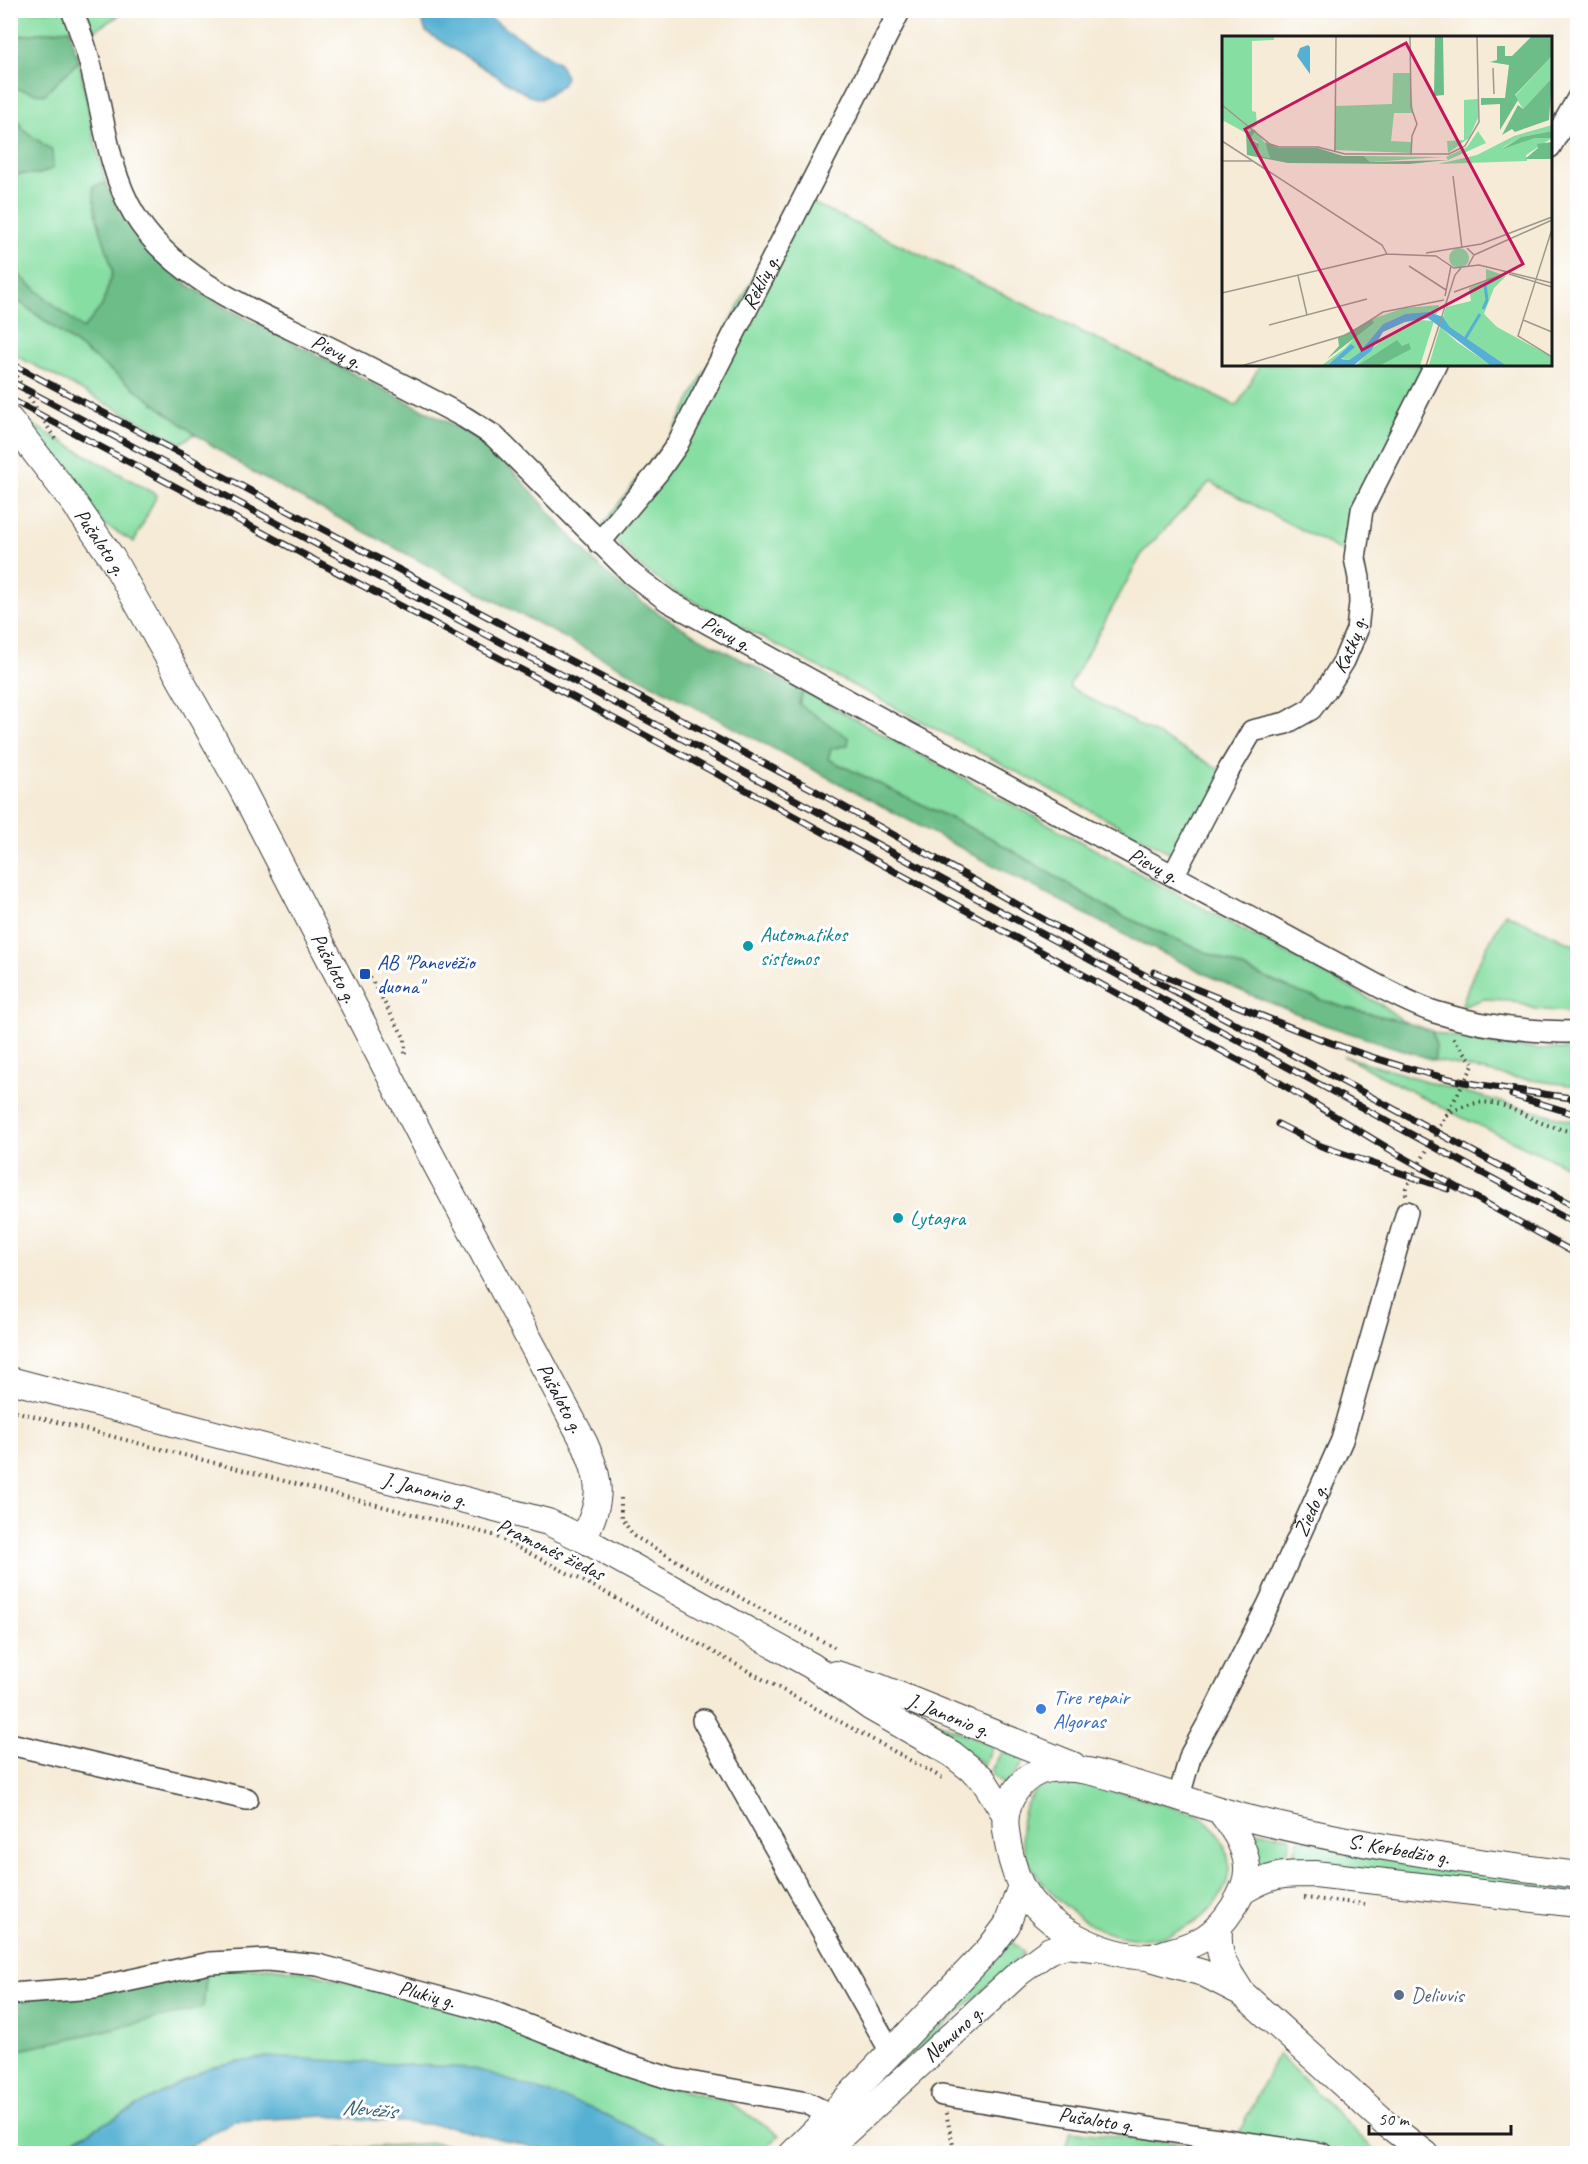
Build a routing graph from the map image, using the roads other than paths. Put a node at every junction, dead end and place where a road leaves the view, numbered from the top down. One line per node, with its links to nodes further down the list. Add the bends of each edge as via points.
1 (72, 10): 7 (street, Pievų g., via 94,79 118,179 134,214 160,247 195,277 494,436)
2 (900, 10): 7 (street, Rėklių g., via 677,444)
3 (1578, 98): 4 (street)
4 (1552, 145)
5 (1435, 366): 8 (street, Katkų g., via 1362,510 1355,558 1359,578 1357,630 1344,661 1311,708 1286,723 1252,731)
6 (10, 420): 12 (main road, Pušaloto g., via 112,558 219,748 584,1442 596,1470 598,1497)
7 (599, 543): 8 (street, Pievų g., via 668,601)
8 (1174, 874): 9 (street, Pievų g., via 1384,989 1433,1011 1514,1027)
9 (1578, 1032)
10 (1407, 1212): 17 (street, Žiedo g., via 1342,1440 1269,1603 1191,1754)
11 (10, 1380): 12 (main road, J. Janonio g., via 523,1514)
12 (583, 1539): 13 (main road, J. Janonio g.)
13 (812, 1666): 16 (main road, J. Janonio g., via 879,1687); 20 (main road, J. Janonio g., via 870,1707 952,1754 982,1778)
14 (703, 1720): 30 (street)
15 (10, 1744): 18 (street)
16 (1084, 1769): 17 (main road, S. Kerbedžio g.); 20 (main road, via 1047,1770 1030,1778 1016,1790)
17 (1179, 1796): 19 (main road, S. Kerbedžio g.)
18 (247, 1799)
19 (1220, 1811): 21 (main road, S. Kerbedžio g., via 1440,1858); 23 (main road, via 1244,1852 1247,1878)
20 (1005, 1814): 22 (main road, via 1009,1851)
21 (1578, 1875)
22 (1021, 1887): 26 (main road, via 1054,1922); 30 (main road, Nemuno g., via 1006,1925 989,1949)
23 (1243, 1891): 24 (main road, S. Kerbedžio g., via 1266,1878 1315,1874); 25 (main road)
24 (1578, 1904)
25 (1219, 1928): 27 (main road, via 1189,1946); 28 (main road, via 1221,1960)
26 (1101, 1949): 27 (main road, Nemuno g.); 32 (main road, Nemuno g., via 1066,1945 1050,1950)
27 (1151, 1958): 28 (main road, via 1203,1973)
28 (1242, 1993): 33 (main road)
29 (10, 1994): 32 (street, Plukių g., via 94,1988 210,1963 267,1960 318,1965 493,2012 672,2079 807,2103)
30 (891, 2052): 32 (main road, Nemuno g.)
31 (942, 2095): 36 (street, Pušaloto g.)
32 (839, 2122): 34 (main road, Nemuno g.); 35 (main road, Nemuno g.)
33 (1388, 2125): 37 (main road); 38 (main road)
34 (792, 2154)
35 (822, 2154)
36 (1322, 2154)
37 (1412, 2154)
38 (1426, 2154)

